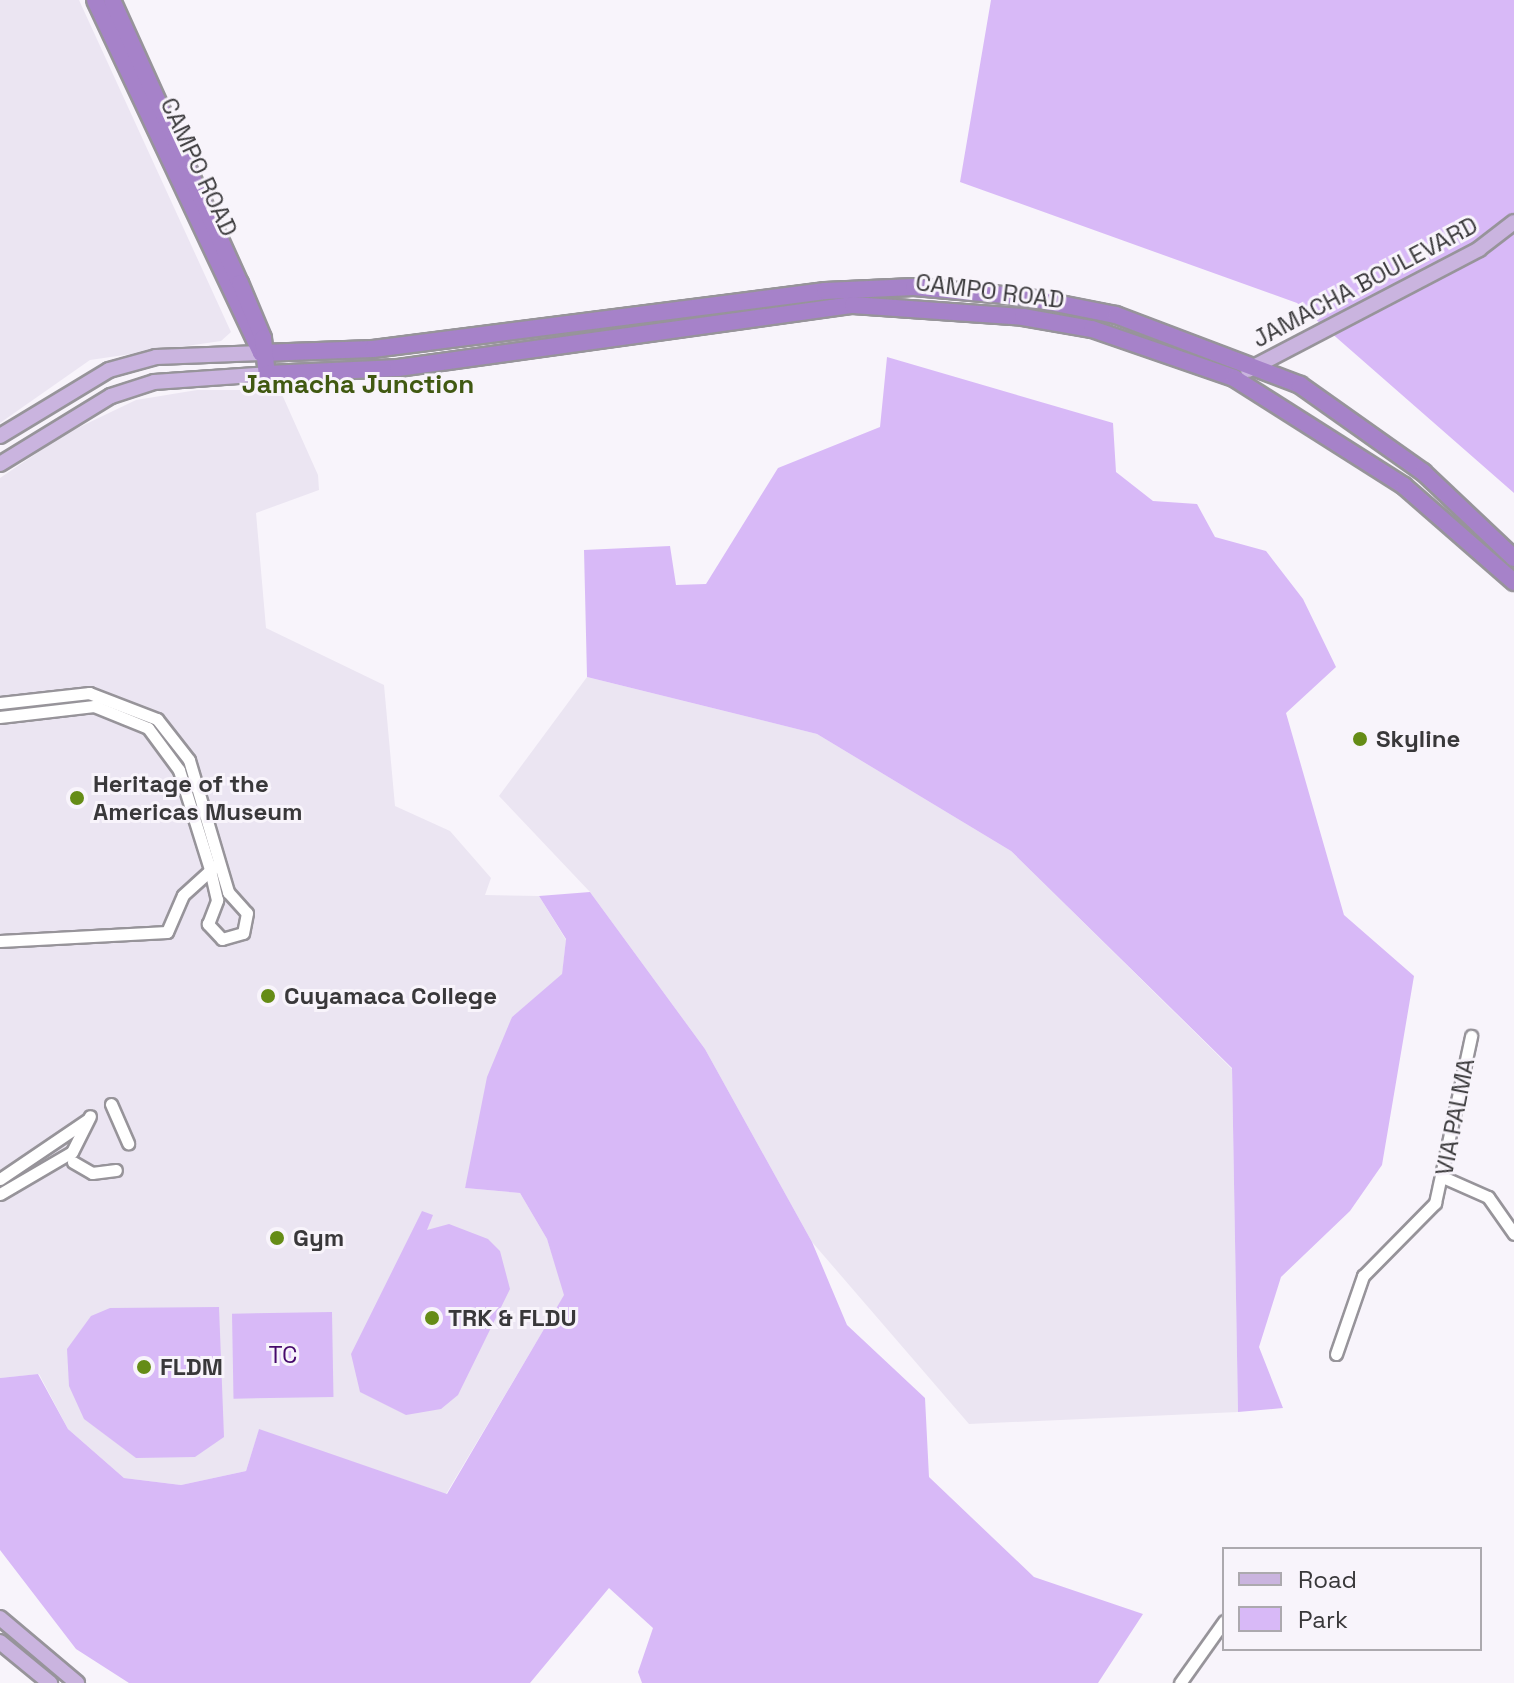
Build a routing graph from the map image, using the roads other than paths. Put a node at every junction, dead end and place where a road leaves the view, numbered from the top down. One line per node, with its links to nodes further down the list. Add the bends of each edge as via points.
1 (95, 0): 6 (highway, CAMPO ROAD)
2 (112, 0): 6 (highway, CAMPO ROAD, via 240,283 263,338)
3 (1514, 222): 7 (main road, JAMACHA BOULEVARD, via 1479,249)
4 (561, 343): 5 (highway, via 585,349); 8 (highway, CAMPO ROAD, via 398,368); 9 (highway, CAMPO ROAD, via 853,305 961,307 1092,329)
5 (635, 343)
6 (261, 353): 7 (highway, CAMPO ROAD, via 373,349 825,291 914,287 1116,315); 8 (highway, CAMPO ROAD); 10 (main road, via 156,357 109,370)
7 (1258, 365): 9 (main road, JAMACHA BOULEVARD); 12 (highway, CAMPO ROAD, via 1300,385 1423,472)
8 (267, 374): 11 (main road, via 154,382 111,396)
9 (1234, 378): 13 (highway, CAMPO ROAD, via 1404,486)
10 (0, 436)
11 (0, 464)
12 (1514, 558)
13 (1514, 582)
14 (0, 703): 16 (street, via 89,693 157,719 189,760)
15 (0, 717): 16 (street, via 94,706 148,728 179,770)
16 (215, 866): 16 (street, via 217,900 208,924 222,939 234,940 247,913); 17 (street, via 183,895 167,932)
17 (0, 941)
18 (1471, 1036): 23 (street, VIA PALMA)
19 (111, 1104): 20 (street)
20 (128, 1143)
21 (73, 1162): 22 (street, via 92,1173)
22 (116, 1170)
23 (1445, 1178): 26 (street, via 1488,1197); 27 (street, VIA PALMA, via 1422,1221 1363,1276)
24 (0, 1179): 25 (street, via 62,1143 90,1116 72,1152)
25 (0, 1194)
26 (1514, 1234)
27 (1336, 1354)
28 (0, 1618): 32 (main road)
29 (1222, 1624): 33 (street)
30 (0, 1642): 31 (main road)
31 (50, 1683)
32 (76, 1683)
33 (1180, 1683)

